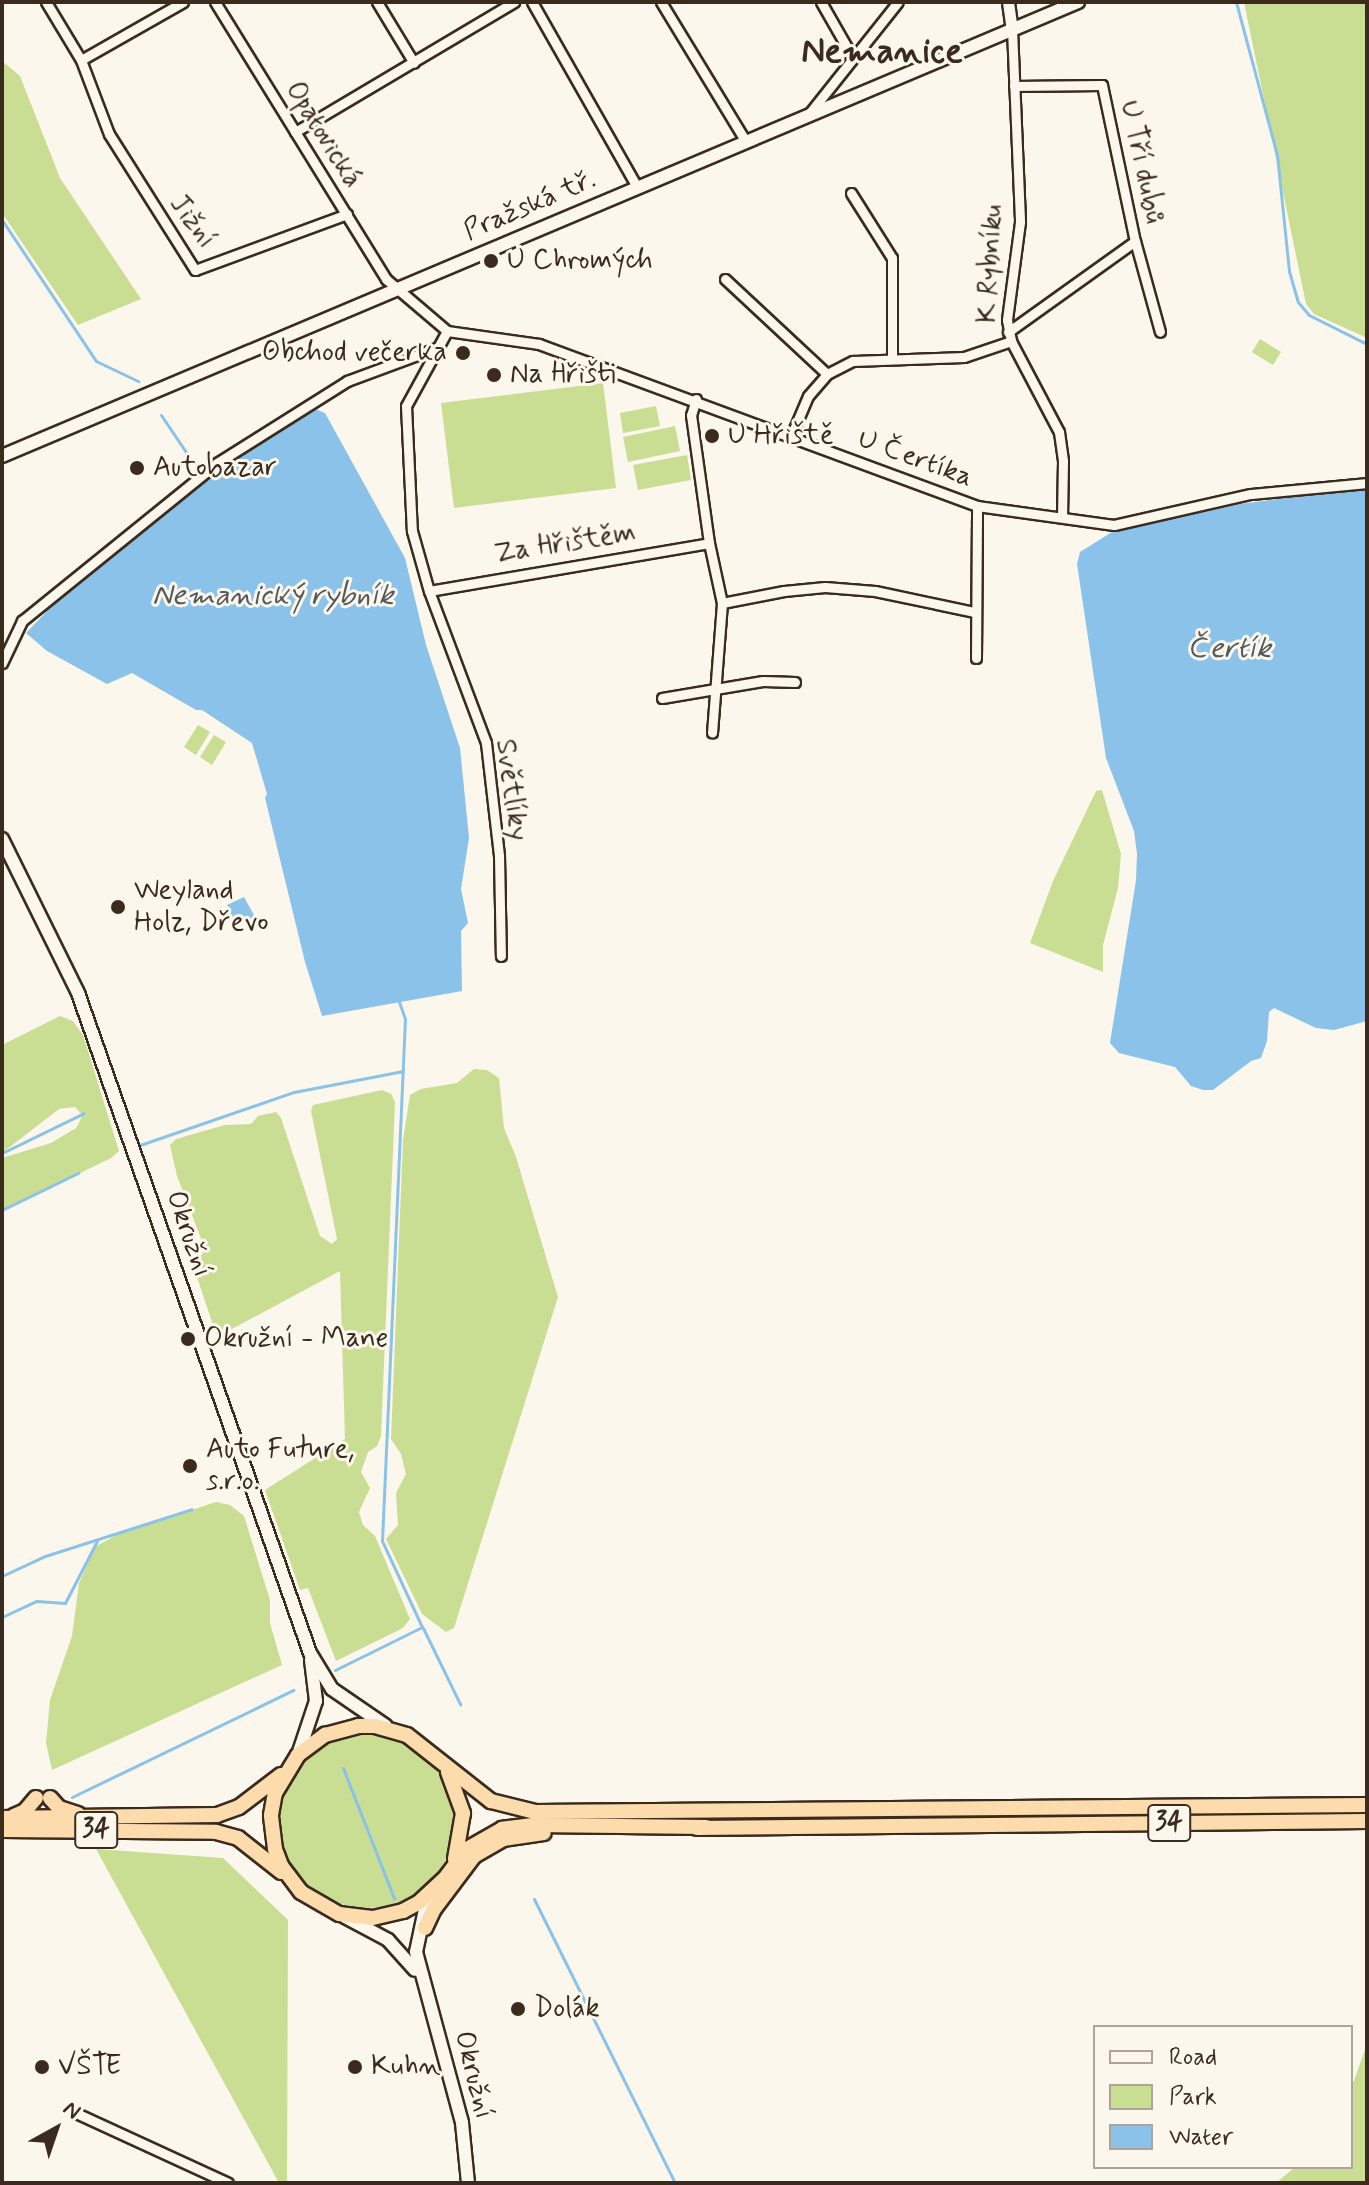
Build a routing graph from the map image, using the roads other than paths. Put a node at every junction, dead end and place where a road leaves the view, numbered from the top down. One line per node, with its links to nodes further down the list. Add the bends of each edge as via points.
1 (46, 2): 14 (street, Jižní)
2 (183, 2): 14 (street)
3 (215, 2): 18 (street, Opatovická)
4 (377, 2): 15 (street)
5 (514, 2): 15 (street)
6 (532, 2): 20 (street)
7 (661, 2): 19 (street)
8 (821, 2): 13 (street)
9 (898, 2): 13 (street)
10 (1008, 2): 12 (street, K Rybníku)
11 (1078, 2): 12 (main road, Pražská tř.)
12 (1012, 29): 16 (street, K Rybníku); 17 (main road, Pražská tř.)
13 (853, 58): 17 (street)
14 (81, 60): 22 (street, Jižní, via 109,134 195,270)
15 (414, 63): 18 (street)
16 (1014, 86): 23 (street, U Tří dubů, via 1102,85); 28 (street, K Rybníku, via 1020,222 1007,307)
17 (808, 115): 19 (main road, Pražská tř.)
18 (295, 132): 22 (street, Opatovická)
19 (746, 142): 20 (main road, Pražská tř.)
20 (637, 187): 25 (main road, Pražská tř.)
21 (851, 193): 30 (street, via 892,258)
22 (347, 214): 25 (street, Opatovická, via 386,279)
23 (1135, 241): 27 (street, U Tří dubů); 28 (street)
24 (725, 279): 31 (street)
25 (397, 288): 26 (street, Opatovická); 34 (main road, Pražská tř.)
26 (447, 331): 29 (street); 32 (street, U Čertíka, via 539,344)
27 (1160, 332)
28 (1010, 336): 30 (street, via 964,357); 37 (street, K Rybníku, via 1059,432)
29 (436, 348): 39 (street, via 406,406 412,531); 43 (street, via 347,381 217,463 22,621)
30 (892, 357): 31 (street, via 853,361)
31 (827, 374): 33 (street, via 808,396)
32 (696, 399): 33 (street, U Čertíka); 38 (street, via 691,415)
33 (791, 436): 36 (street, U Čertíka)
34 (2, 456)
35 (1367, 483): 37 (street, U Čertíka, via 1251,494 1114,525)
36 (977, 506): 37 (street, U Čertíka); 41 (street, U Čertíka)
37 (1062, 517)
38 (709, 543): 39 (street, Za Hřištěm); 40 (street)
39 (429, 591): 49 (street, Světlíky, via 486,743 499,856)
40 (722, 603): 41 (street, via 825,587 875,591); 45 (street)
41 (975, 612): 42 (street, U Čertíka)
42 (976, 658)
43 (2, 663)
44 (795, 682): 45 (street, via 763,681)
45 (717, 690): 46 (street); 47 (street)
46 (662, 698)
47 (712, 733)
48 (2, 839): 50 (main road, Okružní, via 78,993)
49 (501, 956)
50 (310, 1653): 51 (main road, Okružní, via 332,1689); 52 (main road, Okružní, via 316,1701)
51 (392, 1729): 52 (highway, 34, via 341,1729); 53 (highway, 34, via 421,1742)
52 (298, 1755): 54 (highway, 34)
53 (444, 1764): 55 (highway, 34, via 491,1801 535,1812); 60 (highway, 34, via 463,1813)
54 (284, 1772): 56 (highway, 34, via 239,1807 217,1815); 61 (highway, 34, via 275,1793 271,1832)
55 (1367, 1805)
56 (90, 1818): 58 (highway, 34); 58 (highway, via 43,1798)
57 (1367, 1821): 59 (highway, 34)
58 (5, 1822): 61 (highway, 34, via 216,1832 238,1838)
59 (706, 1827): 60 (highway, via 515,1826 478,1840); 64 (highway, via 503,1839 464,1866)
60 (453, 1864): 62 (highway, 34)
61 (290, 1879): 63 (highway, 34, via 312,1901)
62 (428, 1895): 63 (highway, 34, via 388,1916); 65 (main road, Okružní, via 416,1937)
63 (339, 1914): 65 (main road, Okružní, via 388,1940)
64 (425, 1928): 66 (main road, via 422,1954)
65 (421, 1980): 66 (main road, Okružní)
66 (434, 2019): 69 (main road, Okružní, via 462,2123)
67 (76, 2113): 68 (street)
68 (228, 2183)
69 (468, 2183)

